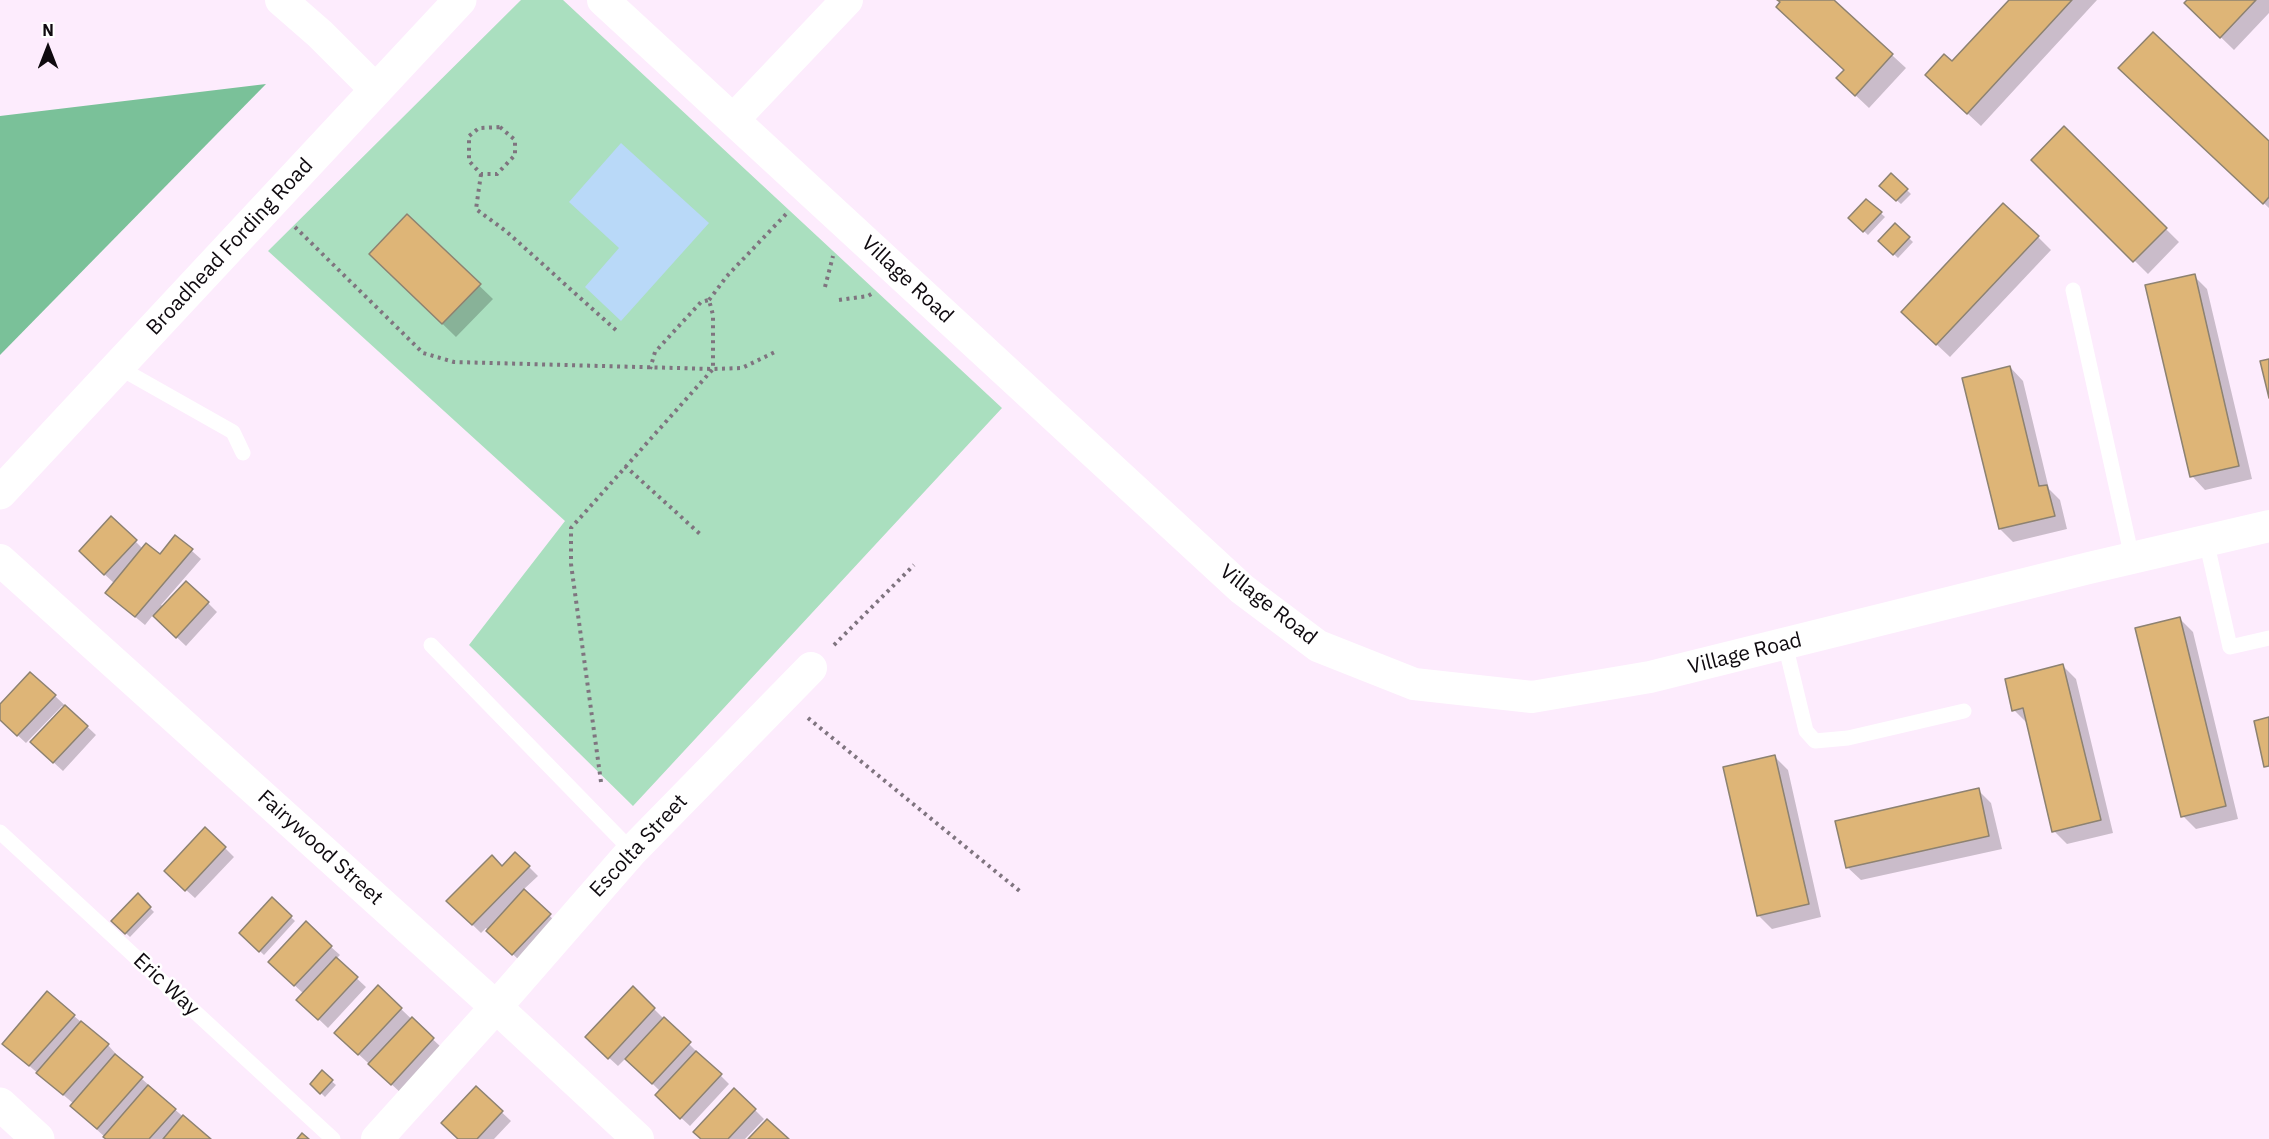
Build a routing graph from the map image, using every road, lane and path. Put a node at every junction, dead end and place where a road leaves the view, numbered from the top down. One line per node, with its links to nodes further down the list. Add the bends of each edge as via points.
1 (281, 0): 5 (street)
2 (460, 0): 5 (street, Broadhead Fording Road)
3 (603, 0): 6 (street, Village Road)
4 (847, 0): 6 (street)
5 (376, 90): 9 (street, Broadhead Fording Road)
6 (733, 120): 8 (street, Village Road)
7 (481, 174): 7 (path, via 469,161 469,136 479,128 500,126 515,140 515,155 497,174); 12 (path, via 476,209)
8 (809, 189): 11 (path); 27 (street, Village Road, via 1242,589 1318,646 1414,684 1532,697 1650,677)
9 (272, 202): 14 (street, Broadhead Fording Road); 15 (path, via 423,353 454,362)
10 (2073, 290): 23 (lane)
11 (709, 300): 15 (path, via 701,302 655,352); 16 (path, via 713,315)
12 (618, 332)
13 (774, 352): 16 (path, via 742,368)
14 (118, 367): 17 (lane, via 233,432); 19 (street, Broadhead Fording Road)
15 (650, 369): 16 (path)
16 (713, 369): 18 (path)
17 (243, 453)
18 (626, 466): 21 (path); 32 (path, via 571,528 571,564 602,789)
19 (0, 494)
20 (2269, 526): 22 (street, Village Road)
21 (700, 534)
22 (2206, 540): 23 (street, Village Road); 26 (lane, via 2230,647)
23 (2132, 558): 27 (street, Village Road)
24 (0, 560): 36 (street, Fairywood Street)
25 (914, 565): 29 (path)
26 (2269, 638)
27 (1785, 644): 31 (lane, via 1806,731 1815,741 1848,738)
28 (431, 645): 32 (lane)
29 (811, 668): 30 (street, Escolta Street)
30 (782, 697): 34 (street, Escolta Street); 35 (path)
31 (1964, 711)
32 (586, 804): 34 (lane)
33 (0, 832): 39 (lane, Eric Way)
34 (632, 851): 36 (street, Escolta Street)
35 (1022, 893)
36 (496, 1007): 40 (street, Escolta Street); 41 (street, Fairywood Street)
37 (0, 1104): 38 (street)
38 (38, 1139)
39 (333, 1139)
40 (377, 1139)
41 (638, 1139)

